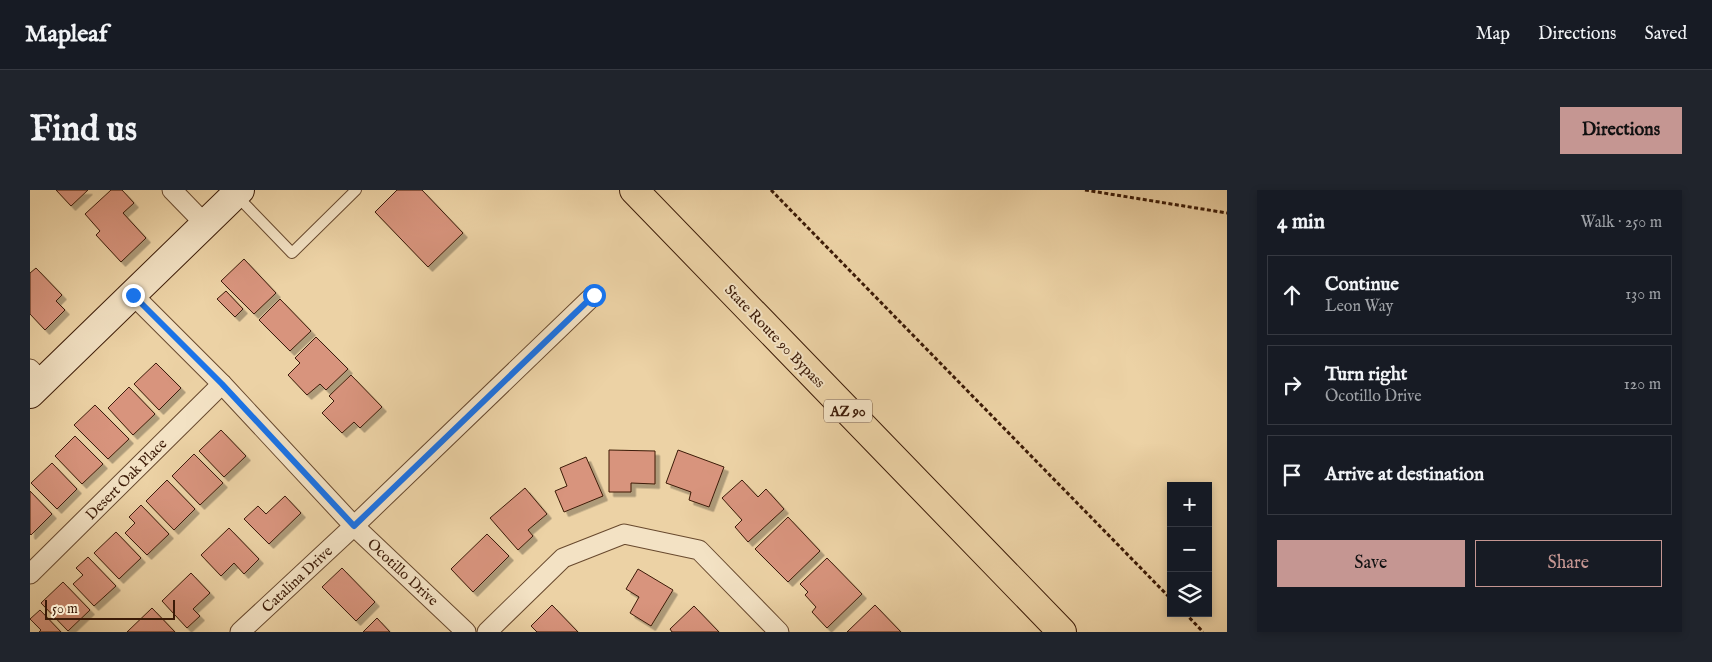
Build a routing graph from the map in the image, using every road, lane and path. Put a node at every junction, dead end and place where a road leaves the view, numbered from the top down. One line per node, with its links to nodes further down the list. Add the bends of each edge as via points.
1 (172, 190): 8 (street)
2 (356, 190): 6 (lane, via 292,253)
3 (634, 190): 21 (highway, State Route 90 Bypass / AZ 90)
4 (771, 190): 15 (path)
5 (1085, 190): 7 (path)
6 (238, 192): 8 (main road)
7 (1227, 213)
8 (205, 224): 9 (main road)
9 (133, 295): 11 (main road); 12 (street, Ocotillo Drive)
10 (594, 295): 13 (street, Catalina Drive)
11 (34, 382)
12 (222, 384): 13 (street, Ocotillo Drive); 14 (street, Desert Oak Place)
13 (354, 526): 17 (street, Catalina Drive); 18 (street, Ocotillo Drive)
14 (30, 574)
15 (1167, 595)
16 (1189, 617): 22 (path)
17 (240, 632)
18 (466, 632)
19 (487, 632): 20 (street, via 562,558 624,534 699,550)
20 (779, 632)
21 (1062, 632)
22 (1203, 632)

